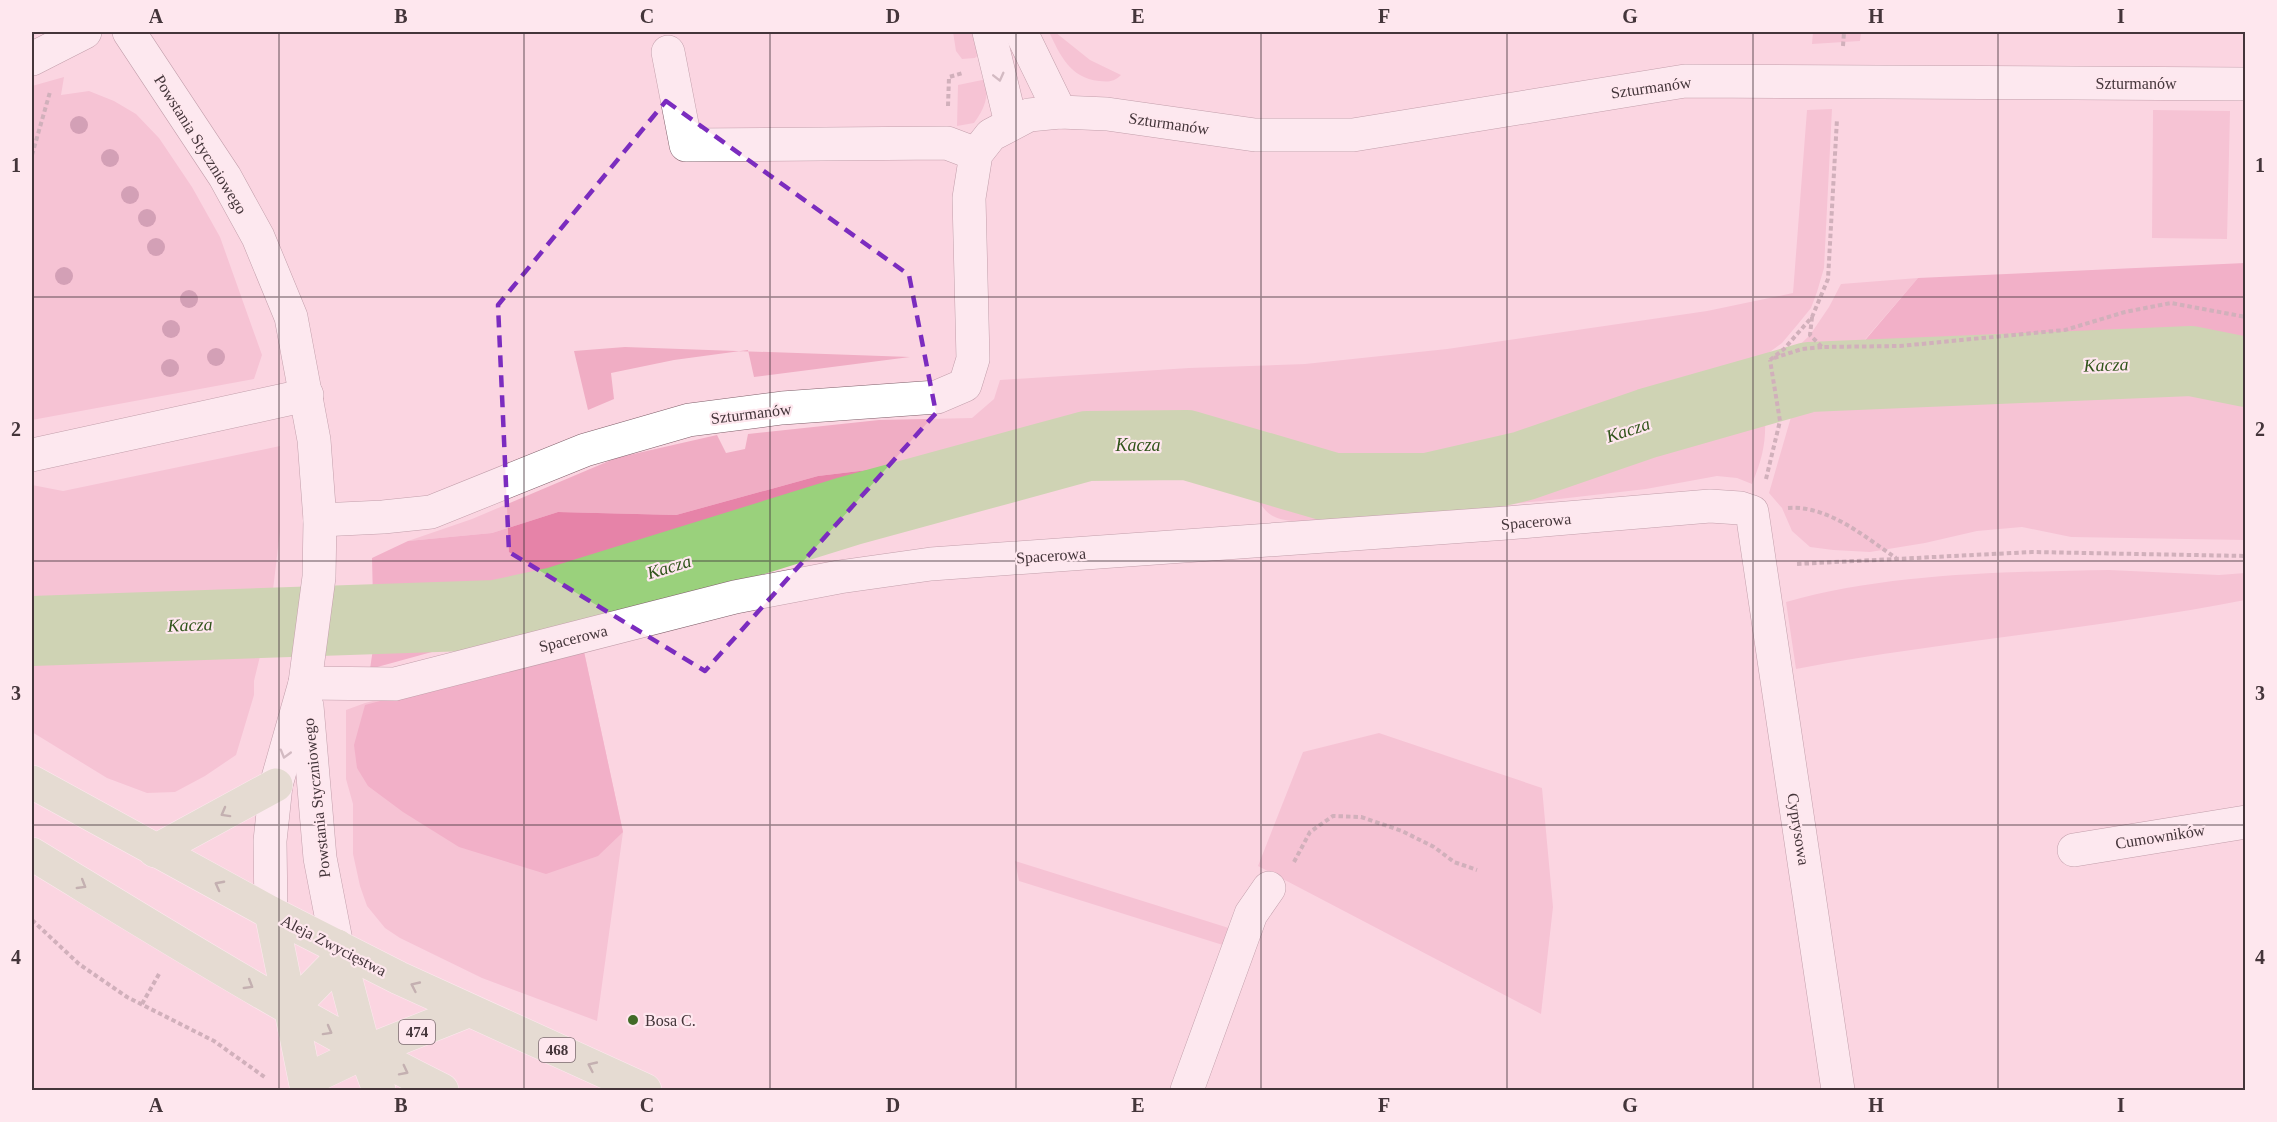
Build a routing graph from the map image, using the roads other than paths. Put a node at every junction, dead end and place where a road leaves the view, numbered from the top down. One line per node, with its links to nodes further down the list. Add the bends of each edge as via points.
1 (85, 32): 6 (street)
2 (129, 32): 11 (street, Powstania Styczniowego, via 225,177 258,237 291,317)
3 (989, 32): 9 (street, one-way to 9)
4 (1021, 32): 8 (street)
5 (668, 51): 10 (street, via 686,145 947,143)
6 (32, 59)
7 (2246, 84): 8 (street, Szturmanów, via 1685,81 1353,135 1255,135 1107,114)
8 (1060, 112): 9 (street, Szturmanów, via 1029,115)
9 (1011, 123): 10 (street, Szturmanów, via 991,135)
10 (976, 154): 14 (street, Szturmanów, via 969,198 973,359 965,385 937,397 782,408 689,420 585,450 431,512)
11 (307, 395): 12 (street); 14 (street, Powstania Styczniowego)
12 (32, 455)
13 (1752, 512): 15 (street, Spacerowa, via 1710,506 931,564 735,597 395,684); 33 (street, Cyprysowa)
14 (320, 520): 15 (street, Powstania Styczniowego, via 319,577)
15 (306, 676): 17 (street, Powstania Styczniowego, one-way to 17); 24 (street, Powstania Styczniowego, via 320,858)
16 (32, 782): 20 (main road, Aleja Zwycięstwa / 468)
17 (276, 785): 20 (main road, one-way to 20); 23 (street, Powstania Styczniowego, via 270,841)
18 (2246, 822): 19 (street, Cumowników)
19 (2074, 850)
20 (155, 851): 23 (main road, Aleja Zwycięstwa / 468, one-way to 20)
21 (32, 854): 25 (main road, one-way to 25)
22 (1269, 888): 32 (street, via 1251,914)
23 (271, 913): 24 (main road, Aleja Zwycięstwa / 468); 25 (main road, Powstania Styczniowego)
24 (337, 946): 25 (main road, via 335,964); 26 (main road, Aleja Zwycięstwa / 468, one-way to 24); 27 (main road, Powstania Styczniowego)
25 (290, 1010): 27 (main road, one-way to 27); 28 (main road, 474)
26 (468, 1011): 27 (main road, 474); 31 (main road, Aleja Zwycięstwa / 468, one-way to 26)
27 (365, 1052): 28 (main road, 474, via 315,1076); 29 (main road, Powstania Styczniowego); 30 (main road, one-way to 30)
28 (307, 1090)
29 (379, 1090)
30 (442, 1090)
31 (645, 1090)
32 (1187, 1090)
33 (1838, 1090)

